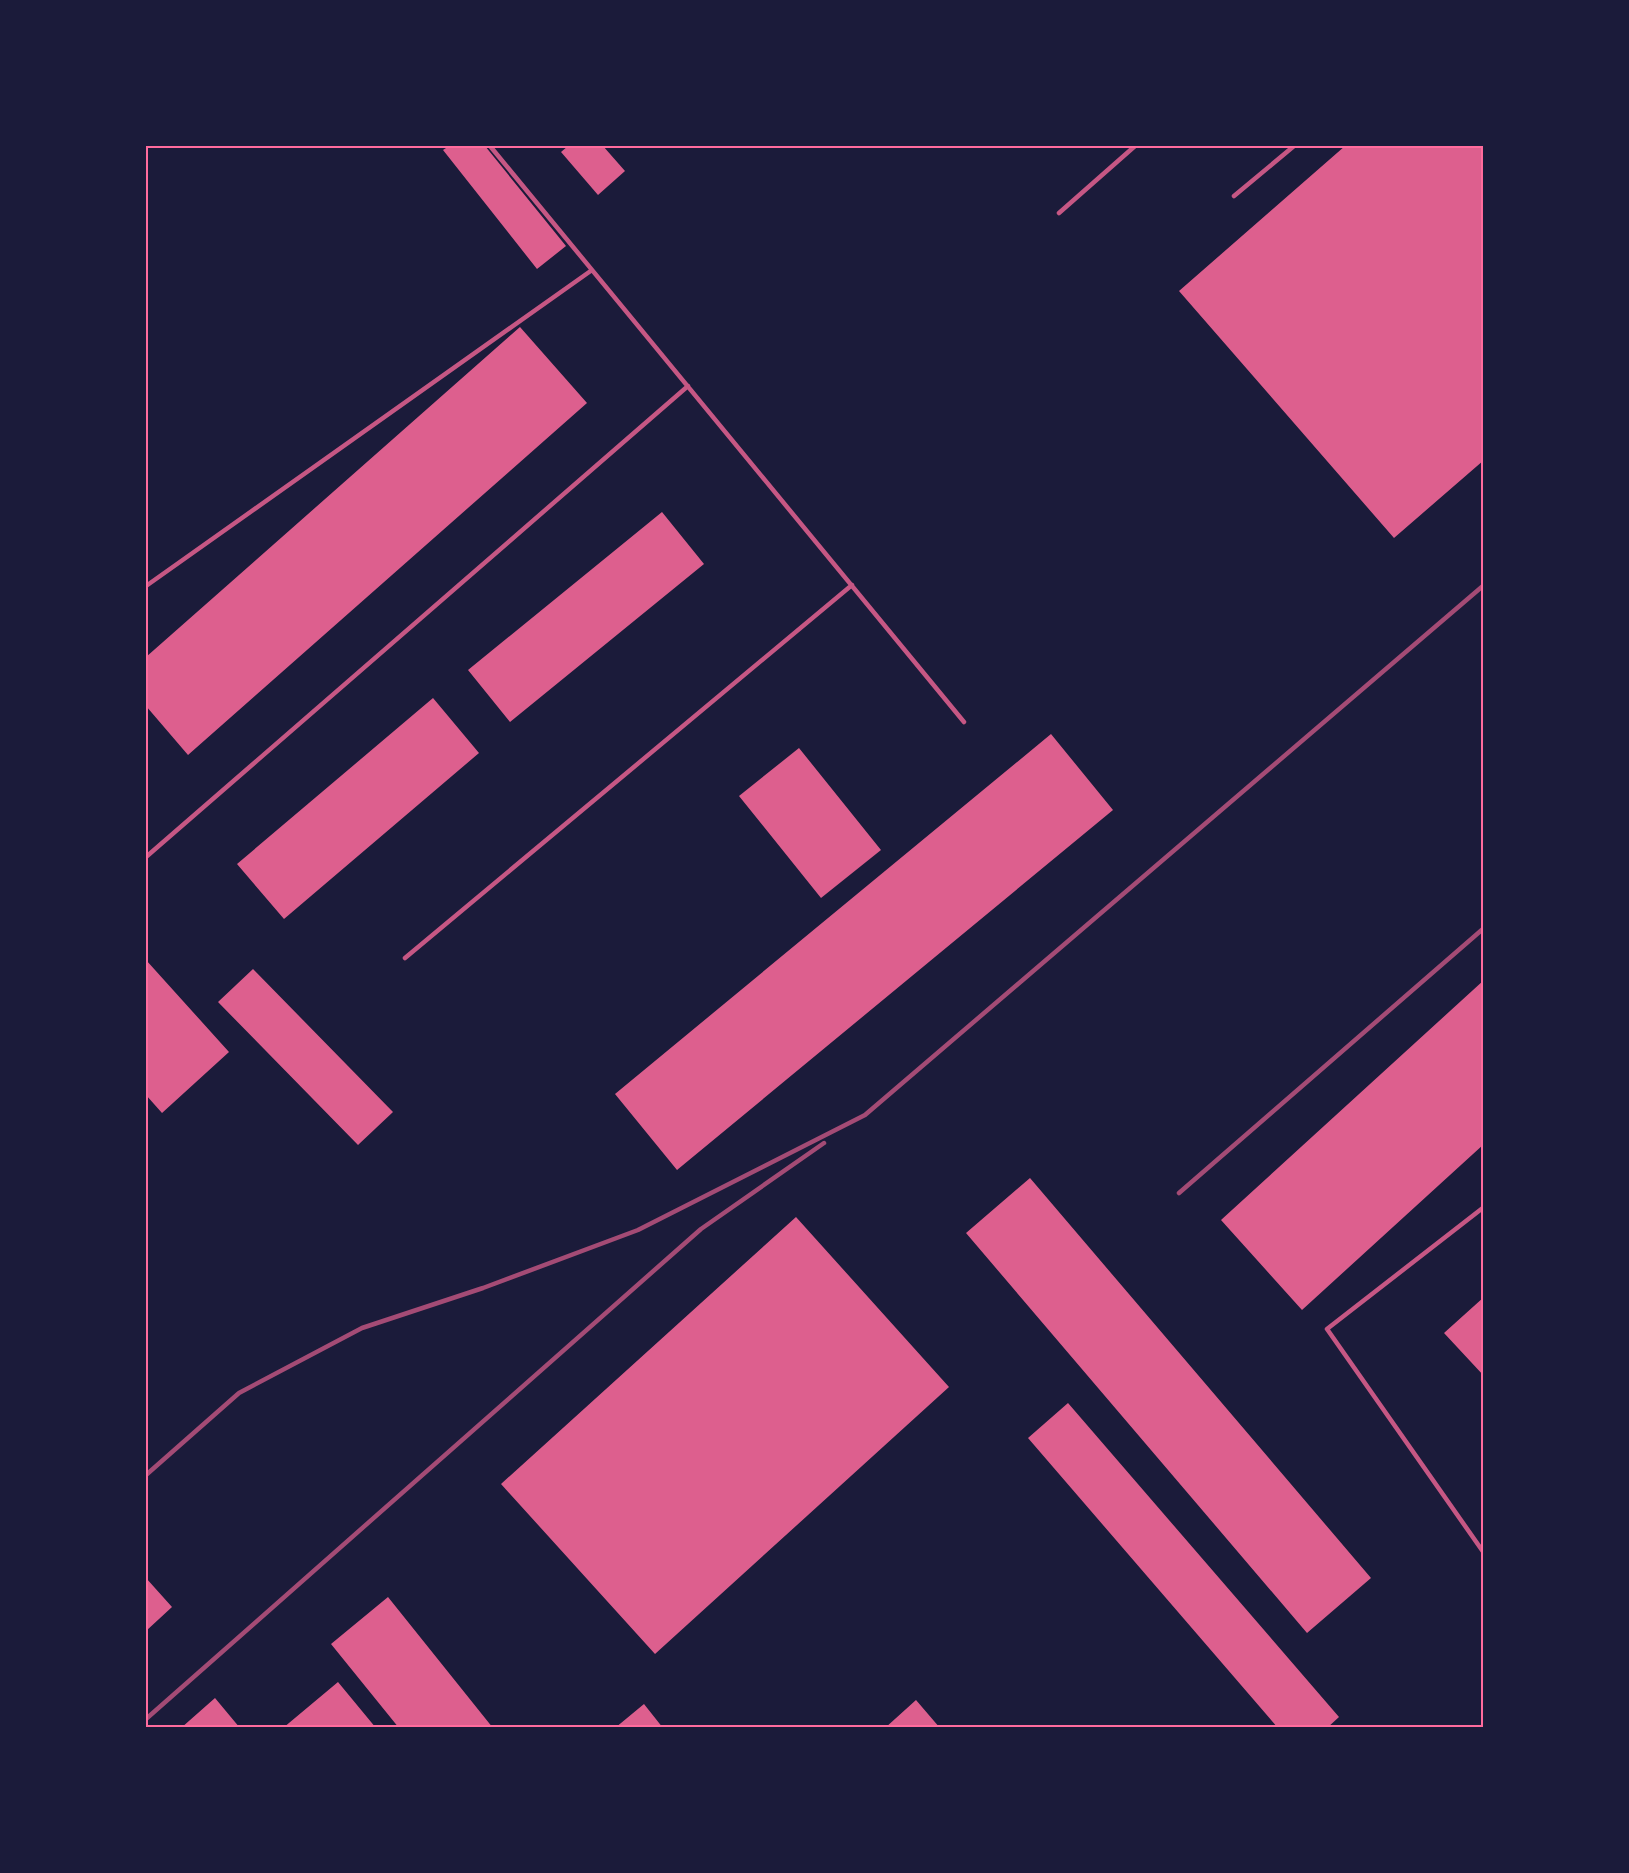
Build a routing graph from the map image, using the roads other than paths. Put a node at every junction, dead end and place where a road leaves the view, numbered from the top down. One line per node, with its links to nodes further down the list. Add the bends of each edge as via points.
1 (490, 146): 6 (lane)
2 (1135, 146): 5 (lane)
3 (1294, 146): 4 (lane)
4 (1234, 196)
5 (1059, 213)
6 (592, 270): 7 (lane); 9 (lane)
7 (688, 386): 8 (lane); 11 (lane)
8 (852, 585): 10 (lane); 12 (lane)
9 (146, 586)
10 (964, 722)
11 (146, 857)
12 (405, 958)
13 (1484, 1207): 14 (lane, via 1326,1329)
14 (1484, 1553)

